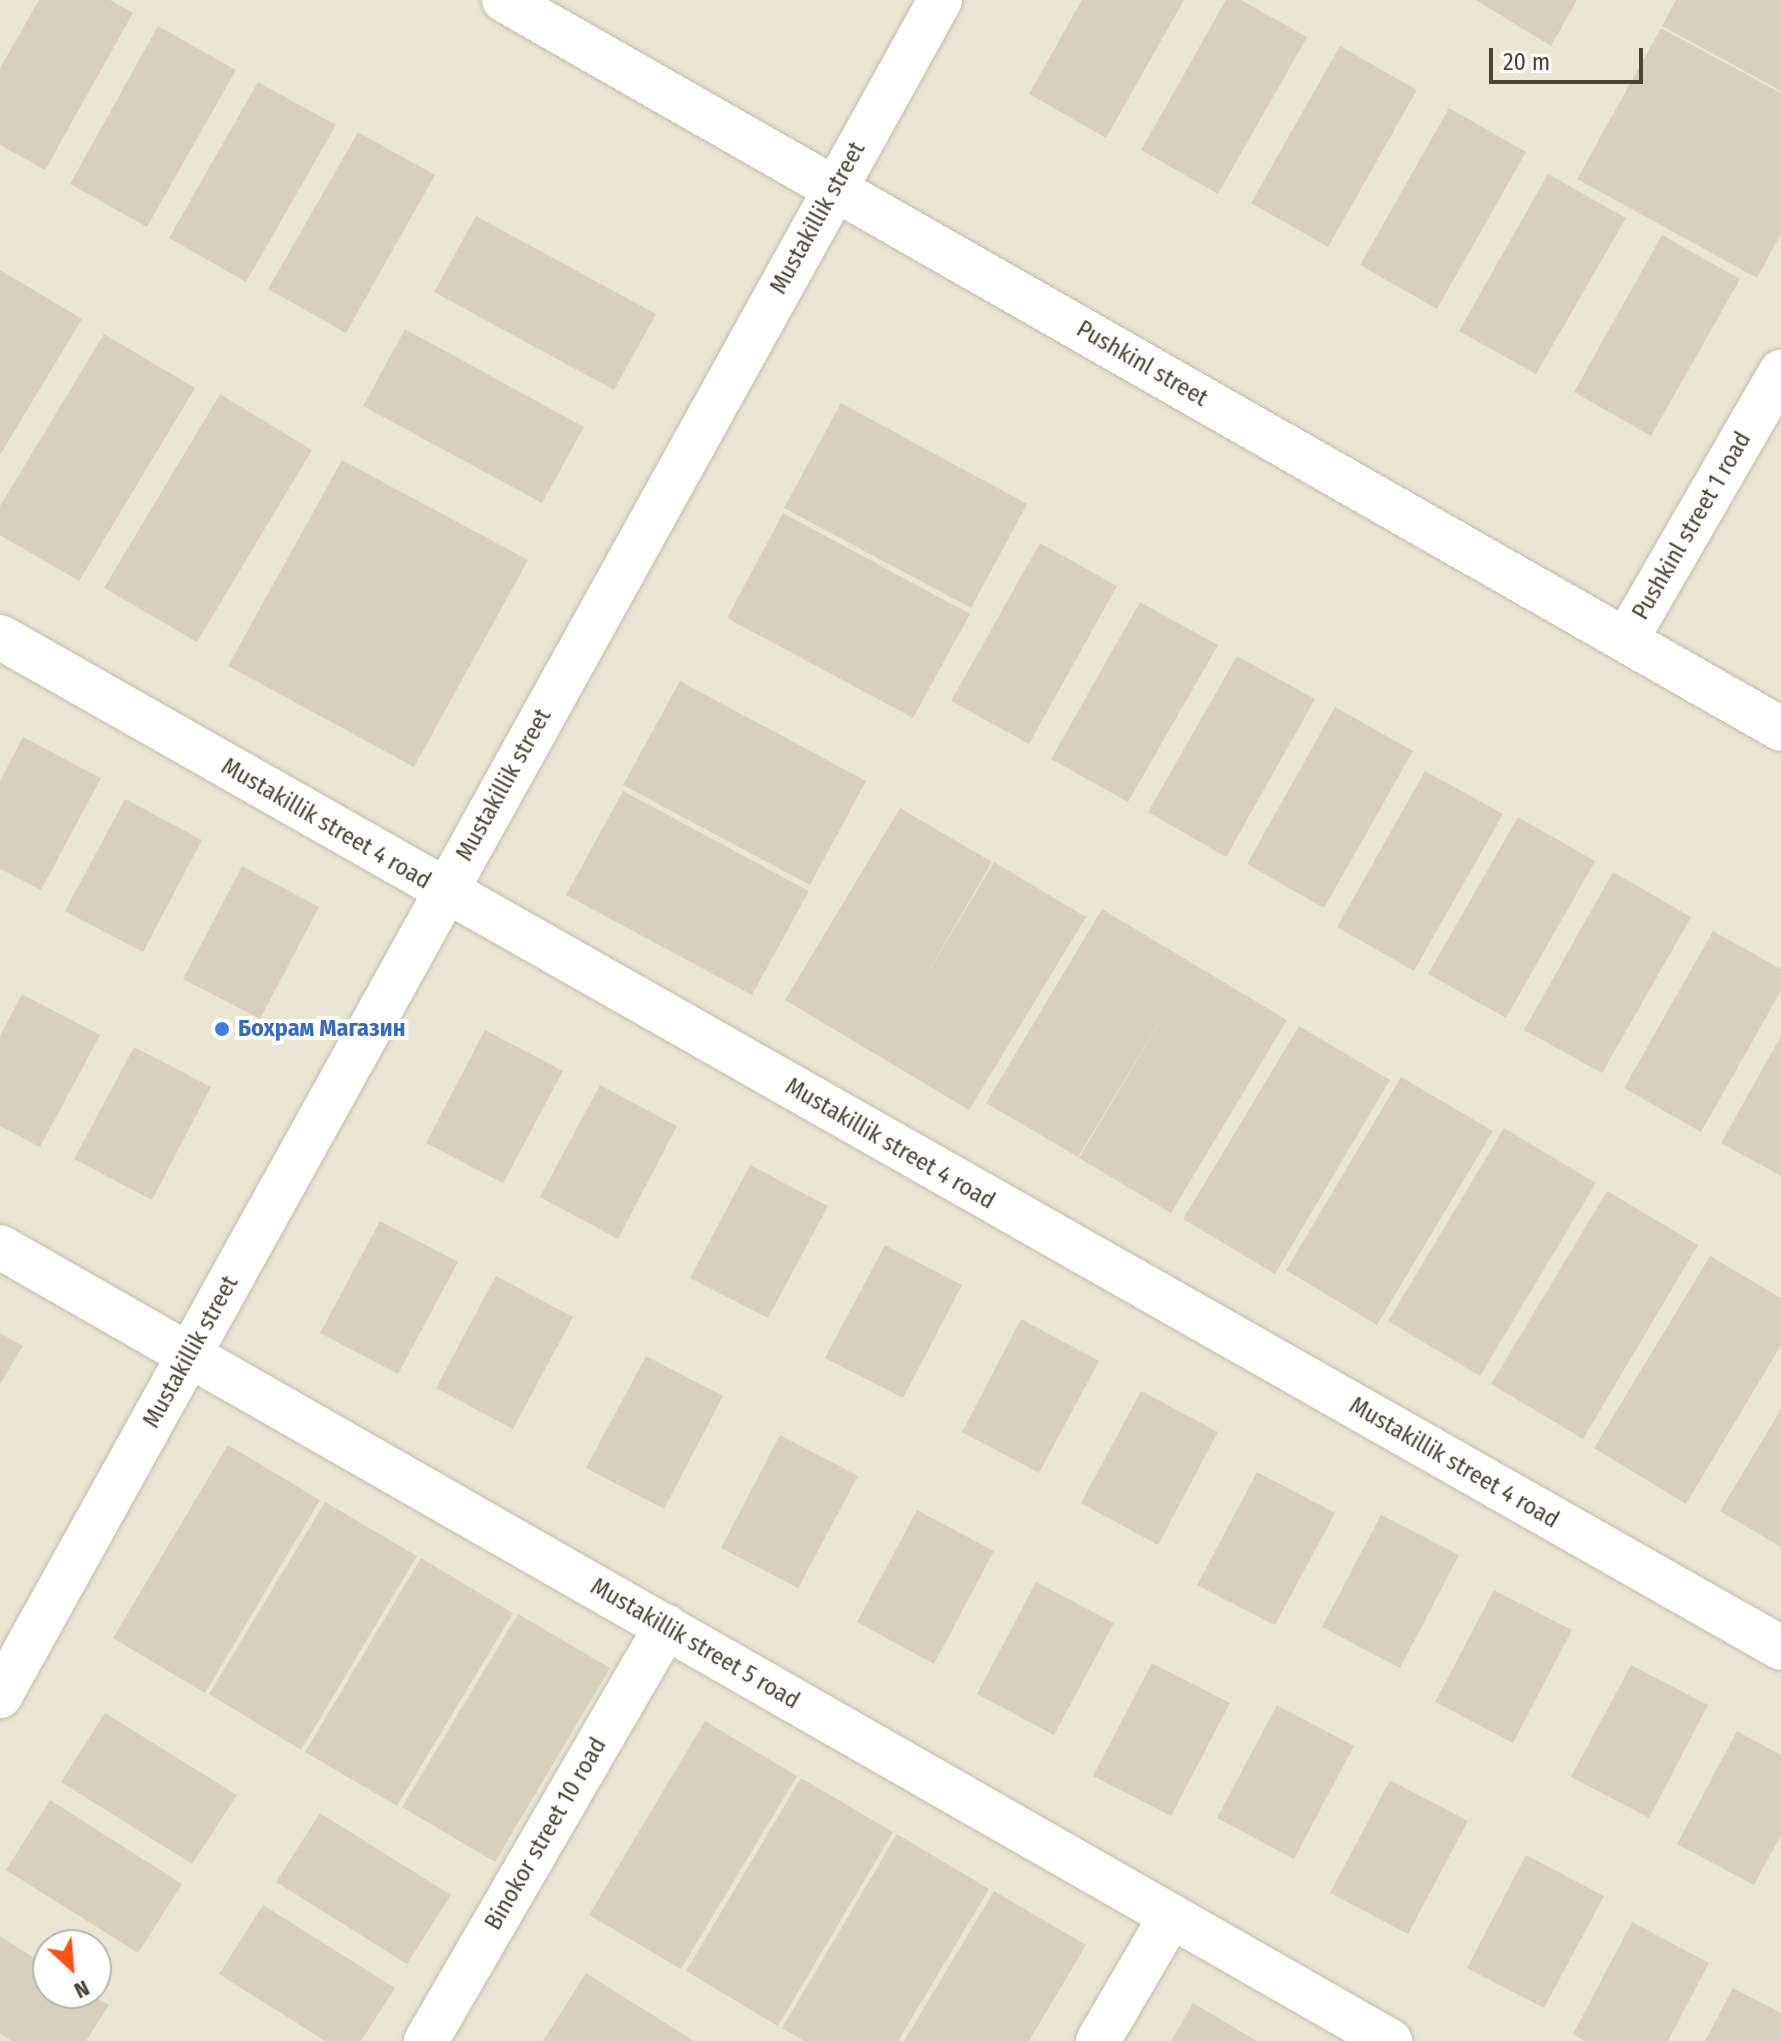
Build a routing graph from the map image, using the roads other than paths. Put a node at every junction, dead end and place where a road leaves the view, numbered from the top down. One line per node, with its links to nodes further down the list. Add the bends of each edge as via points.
1 (504, 0): 3 (street, Pushkinl street)
2 (940, 0): 3 (street, Mustakillik street)
3 (834, 188): 6 (street, Pushkinl street); 8 (street, Mustakillik street)
4 (1781, 371): 6 (street, Pushkinl street 1 road)
5 (0, 637): 8 (street, Mustakillik street 4 road)
6 (1626, 640): 7 (street, Pushkinl street)
7 (1781, 729)
8 (445, 892): 10 (street, Mustakillik street); 12 (street, Mustakillik street 4 road)
9 (0, 1247): 10 (street, Mustakillik street 5 road)
10 (189, 1355): 11 (street, Mustakillik street 5 road); 13 (street, Mustakillik street)
11 (666, 1627): 14 (street, Mustakillik street 5 road); 15 (street, Binokor street 10 road)
12 (1781, 1648)
13 (0, 1696)
14 (1171, 1916): 16 (street); 17 (street, Mustakillik street 5 road)
15 (426, 2041)
16 (1098, 2041)
17 (1390, 2041)

